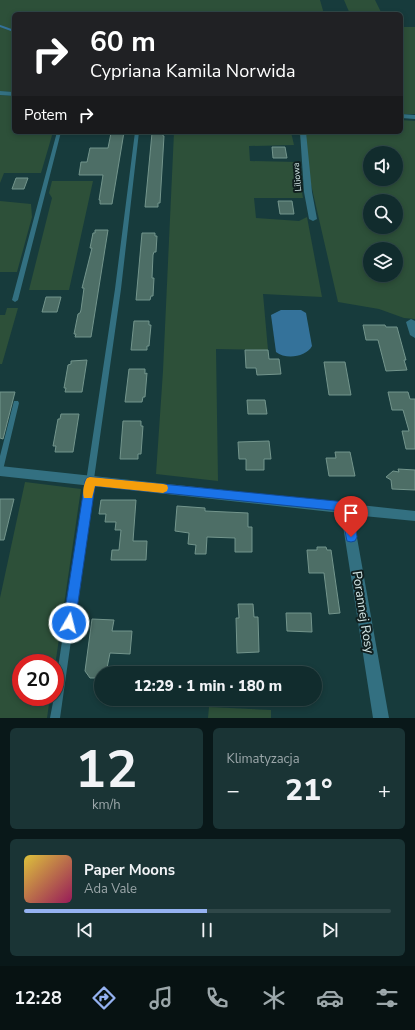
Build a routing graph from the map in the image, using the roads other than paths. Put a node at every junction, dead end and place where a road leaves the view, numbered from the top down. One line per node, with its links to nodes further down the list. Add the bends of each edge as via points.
1 (0, 93): 2 (street)
2 (12, 94)
3 (403, 116): 4 (street)
4 (415, 117)
5 (58, 134): 9 (lane)
6 (137, 134): 14 (lane, via 118,289)
7 (303, 134): 8 (street, Liliowa)
8 (313, 219)
9 (15, 300)
10 (411, 322): 11 (street)
11 (415, 335)
12 (16, 403): 13 (lane)
13 (0, 470): 14 (street)
14 (90, 481): 15 (street); 17 (lane)
15 (346, 507): 16 (street); 18 (street, Porannej Rosy)
16 (415, 516)
17 (55, 718)
18 (381, 718)

